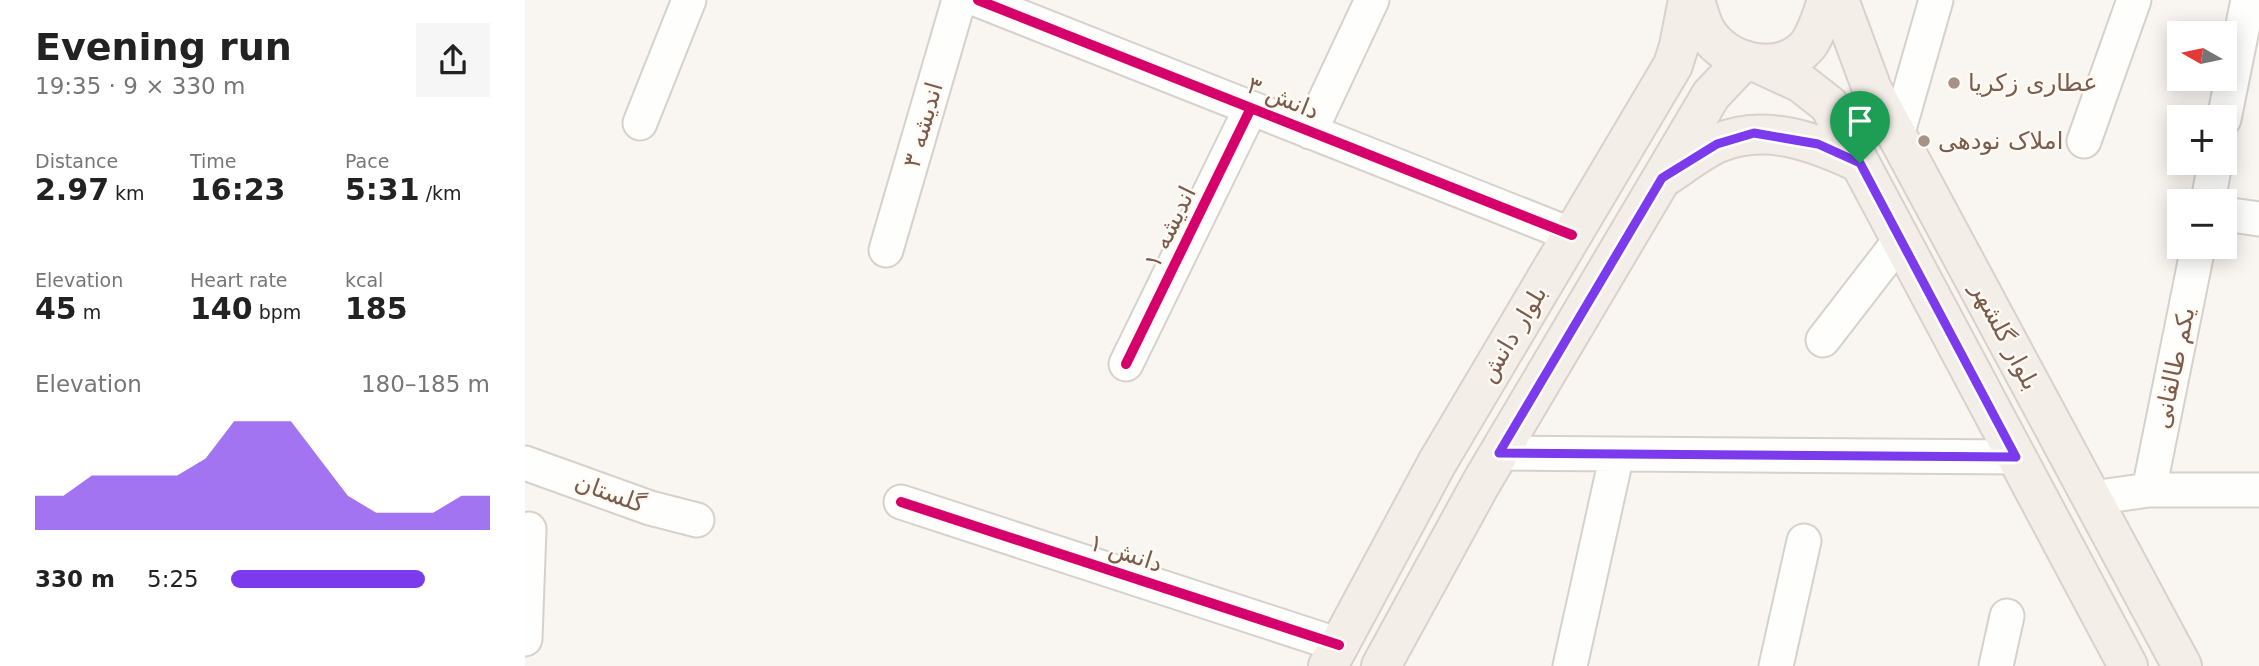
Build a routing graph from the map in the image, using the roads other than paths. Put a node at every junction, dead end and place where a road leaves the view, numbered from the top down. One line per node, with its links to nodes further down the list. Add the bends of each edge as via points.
1 (689, 0): 16 (street)
2 (959, 0): 26 (street, اندیشه ۳)
3 (978, 0): 15 (street, دانش ۳)
4 (1372, 0): 17 (street)
5 (1688, 0): 24 (main road, بلوار دانش, via 1672,65)
6 (1695, 0): 12 (main road, بلوار گلشهر, via 1706,31 1722,48)
7 (1827, 0): 12 (main road, via 1808,44 1791,59)
8 (1839, 0): 18 (main road, بلوار گلشهر, via 1872,89)
9 (1936, 0): 18 (street)
10 (2134, 0): 19 (street)
11 (2247, 0): 13 (street)
12 (1753, 63): 20 (main road, بلوار گلشهر, via 1801,83 1829,105); 21 (main road, بلوار دانش, via 1711,95)
13 (2246, 76): 14 (street)
14 (2231, 105)
15 (1251, 108): 17 (street, دانش ۳); 29 (street, اندیشه ۱)
16 (640, 122)
17 (1310, 132): 24 (street, دانش ۳)
18 (1897, 136): 36 (main road, بلوار گلشهر)
19 (2084, 141)
20 (1860, 163): 21 (main road, via 1818,144 1754,133 1717,144); 25 (main road, بلوار گلشهر)
21 (1662, 178): 30 (main road, بلوار دانش)
22 (2237, 216): 23 (street)
23 (2259, 219)
24 (1572, 235): 43 (main road, بلوار دانش, via 1437,463)
25 (1901, 239): 28 (street); 32 (main road, بلوار گلشهر)
26 (886, 250)
27 (2196, 259): 34 (street, یکم طالقانی)
28 (1823, 340)
29 (1126, 364)
30 (1499, 453): 31 (street); 44 (main road, بلوار دانش)
31 (1617, 454): 32 (street); 45 (street)
32 (2016, 457): 48 (main road, بلوار گلشهر)
33 (525, 463): 38 (street, گلستان)
34 (2149, 490): 35 (street); 36 (street)
35 (2259, 490)
36 (2092, 498): 49 (main road, بلوار گلشهر)
37 (901, 502): 43 (street, دانش ۱)
38 (697, 520)
39 (529, 529): 42 (street)
40 (1804, 541): 46 (street)
41 (2007, 616): 47 (street)
42 (525, 639)
43 (1333, 656)
44 (1381, 666)
45 (1570, 666)
46 (1776, 666)
47 (1996, 666)
48 (2128, 666)
49 (2182, 666)

